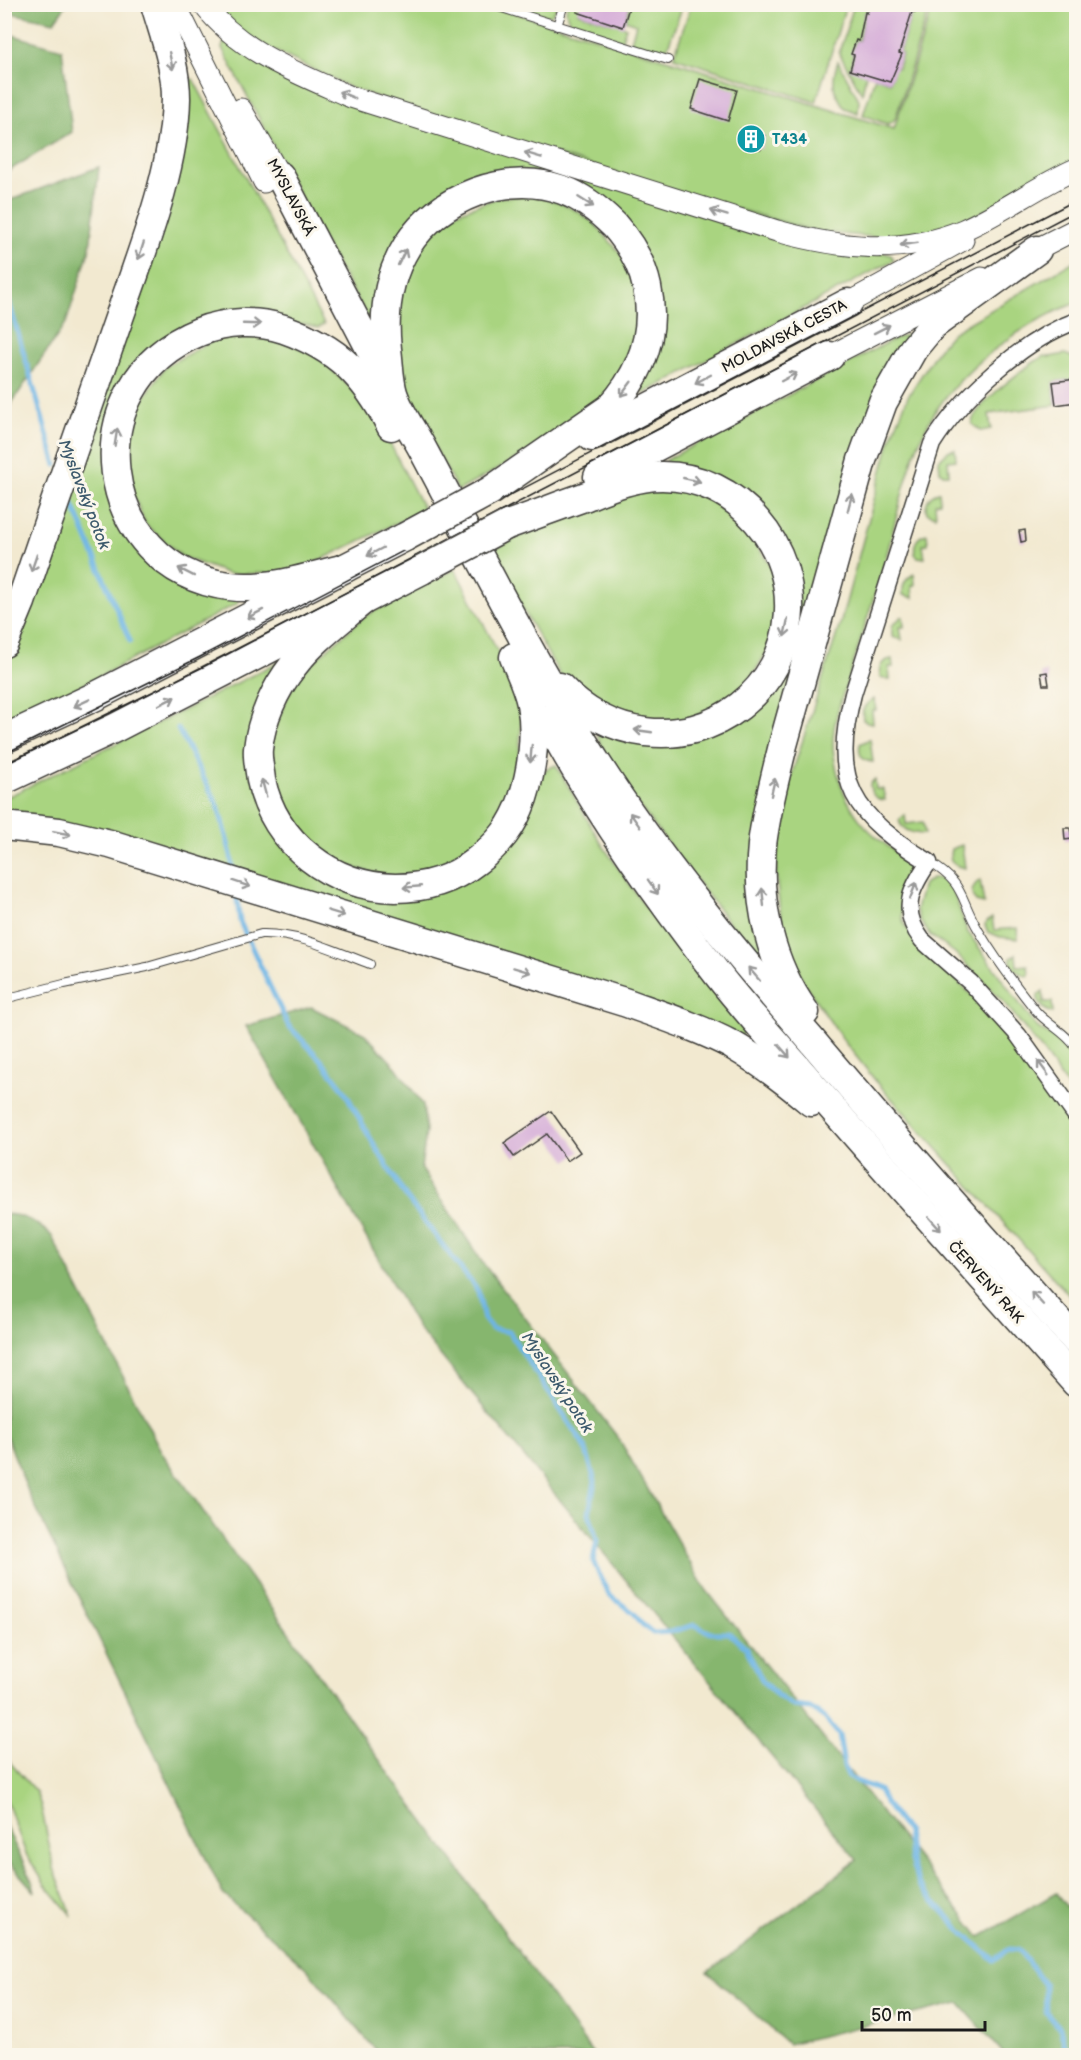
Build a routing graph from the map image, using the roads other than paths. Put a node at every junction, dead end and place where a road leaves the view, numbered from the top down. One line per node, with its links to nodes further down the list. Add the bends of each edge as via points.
1 (155, 4): 22 (highway, one-way to 22, via 175,80 169,150 153,216)
2 (175, 4): 11 (street, MYSLAVSKÁ)
3 (182, 4): 11 (street, MYSLAVSKÁ)
4 (203, 4): 9 (street, one-way to 4, via 945,236 893,246 851,247 821,242 351,97 246,45)
5 (489, 4): 7 (lane)
6 (564, 4): 7 (lane)
7 (557, 26): 8 (lane)
8 (668, 60)
9 (1077, 169)
10 (1077, 177): 14 (street, MOLDAVSKÁ CESTA)
11 (272, 179): 17 (highway, MYSLAVSKÁ)
12 (1077, 229): 13 (street)
13 (1037, 250): 16 (street, one-way to 13); 32 (highway, one-way to 13, via 864,1087 788,986 770,942 761,881 762,844 783,745 856,481 882,402 932,326)
14 (848, 303): 18 (highway, MOLDAVSKÁ CESTA, one-way to 18)
15 (1077, 321): 27 (street, via 1042,337 1006,365 973,393 941,429 932,444 853,694 843,752 853,795 880,828)
16 (830, 356): 19 (highway, one-way to 16)
17 (385, 396): 18 (highway, one-way to 18, via 385,313 389,290 405,249 433,217 456,200 479,191 520,184 565,190 608,219 636,255 648,290 648,340 638,370 625,391 600,416); 20 (highway, one-way to 17, via 278,585 253,587 215,583 185,572 150,545 132,521 117,483 115,438 133,388 160,355 192,335 232,324 277,327 314,342); 23 (highway)
18 (490, 491): 20 (highway, one-way to 20, bridge)
19 (507, 525): 21 (highway, bridge); 23 (highway, one-way to 23, via 634,479 661,476 700,482 736,500 762,526 781,558 789,591 783,642 762,683 728,714 683,731 645,732 595,717)
20 (345, 568): 24 (highway, one-way to 24)
21 (362, 601): 23 (highway, one-way to 21, via 533,713 532,747 525,792 502,839 467,868 431,884 394,888 356,883 324,868 292,841 263,789 258,751 268,711 293,666); 25 (highway, one-way to 21, via 115,728)
22 (4, 643)
23 (521, 653): 32 (highway, via 665,863)
24 (4, 739)
25 (4, 780)
26 (4, 826): 32 (highway, one-way to 32, via 86,838 624,1002 718,1039 754,1059 840,1128)
27 (929, 862): 30 (lane, via 954,879 980,933 1018,987 1043,1019 1063,1032); 31 (street, one-way to 27, via 1018,1035 971,983 916,932 909,905)
28 (370, 964): 29 (lane, via 302,939 261,934 147,967)
29 (4, 999)
30 (1077, 1048)
31 (1077, 1116)
32 (905, 1171): 33 (highway, ČERVENÝ RAK, one-way to 32); 34 (highway, ČERVENÝ RAK, one-way to 34)
33 (1077, 1341)
34 (1077, 1383)

